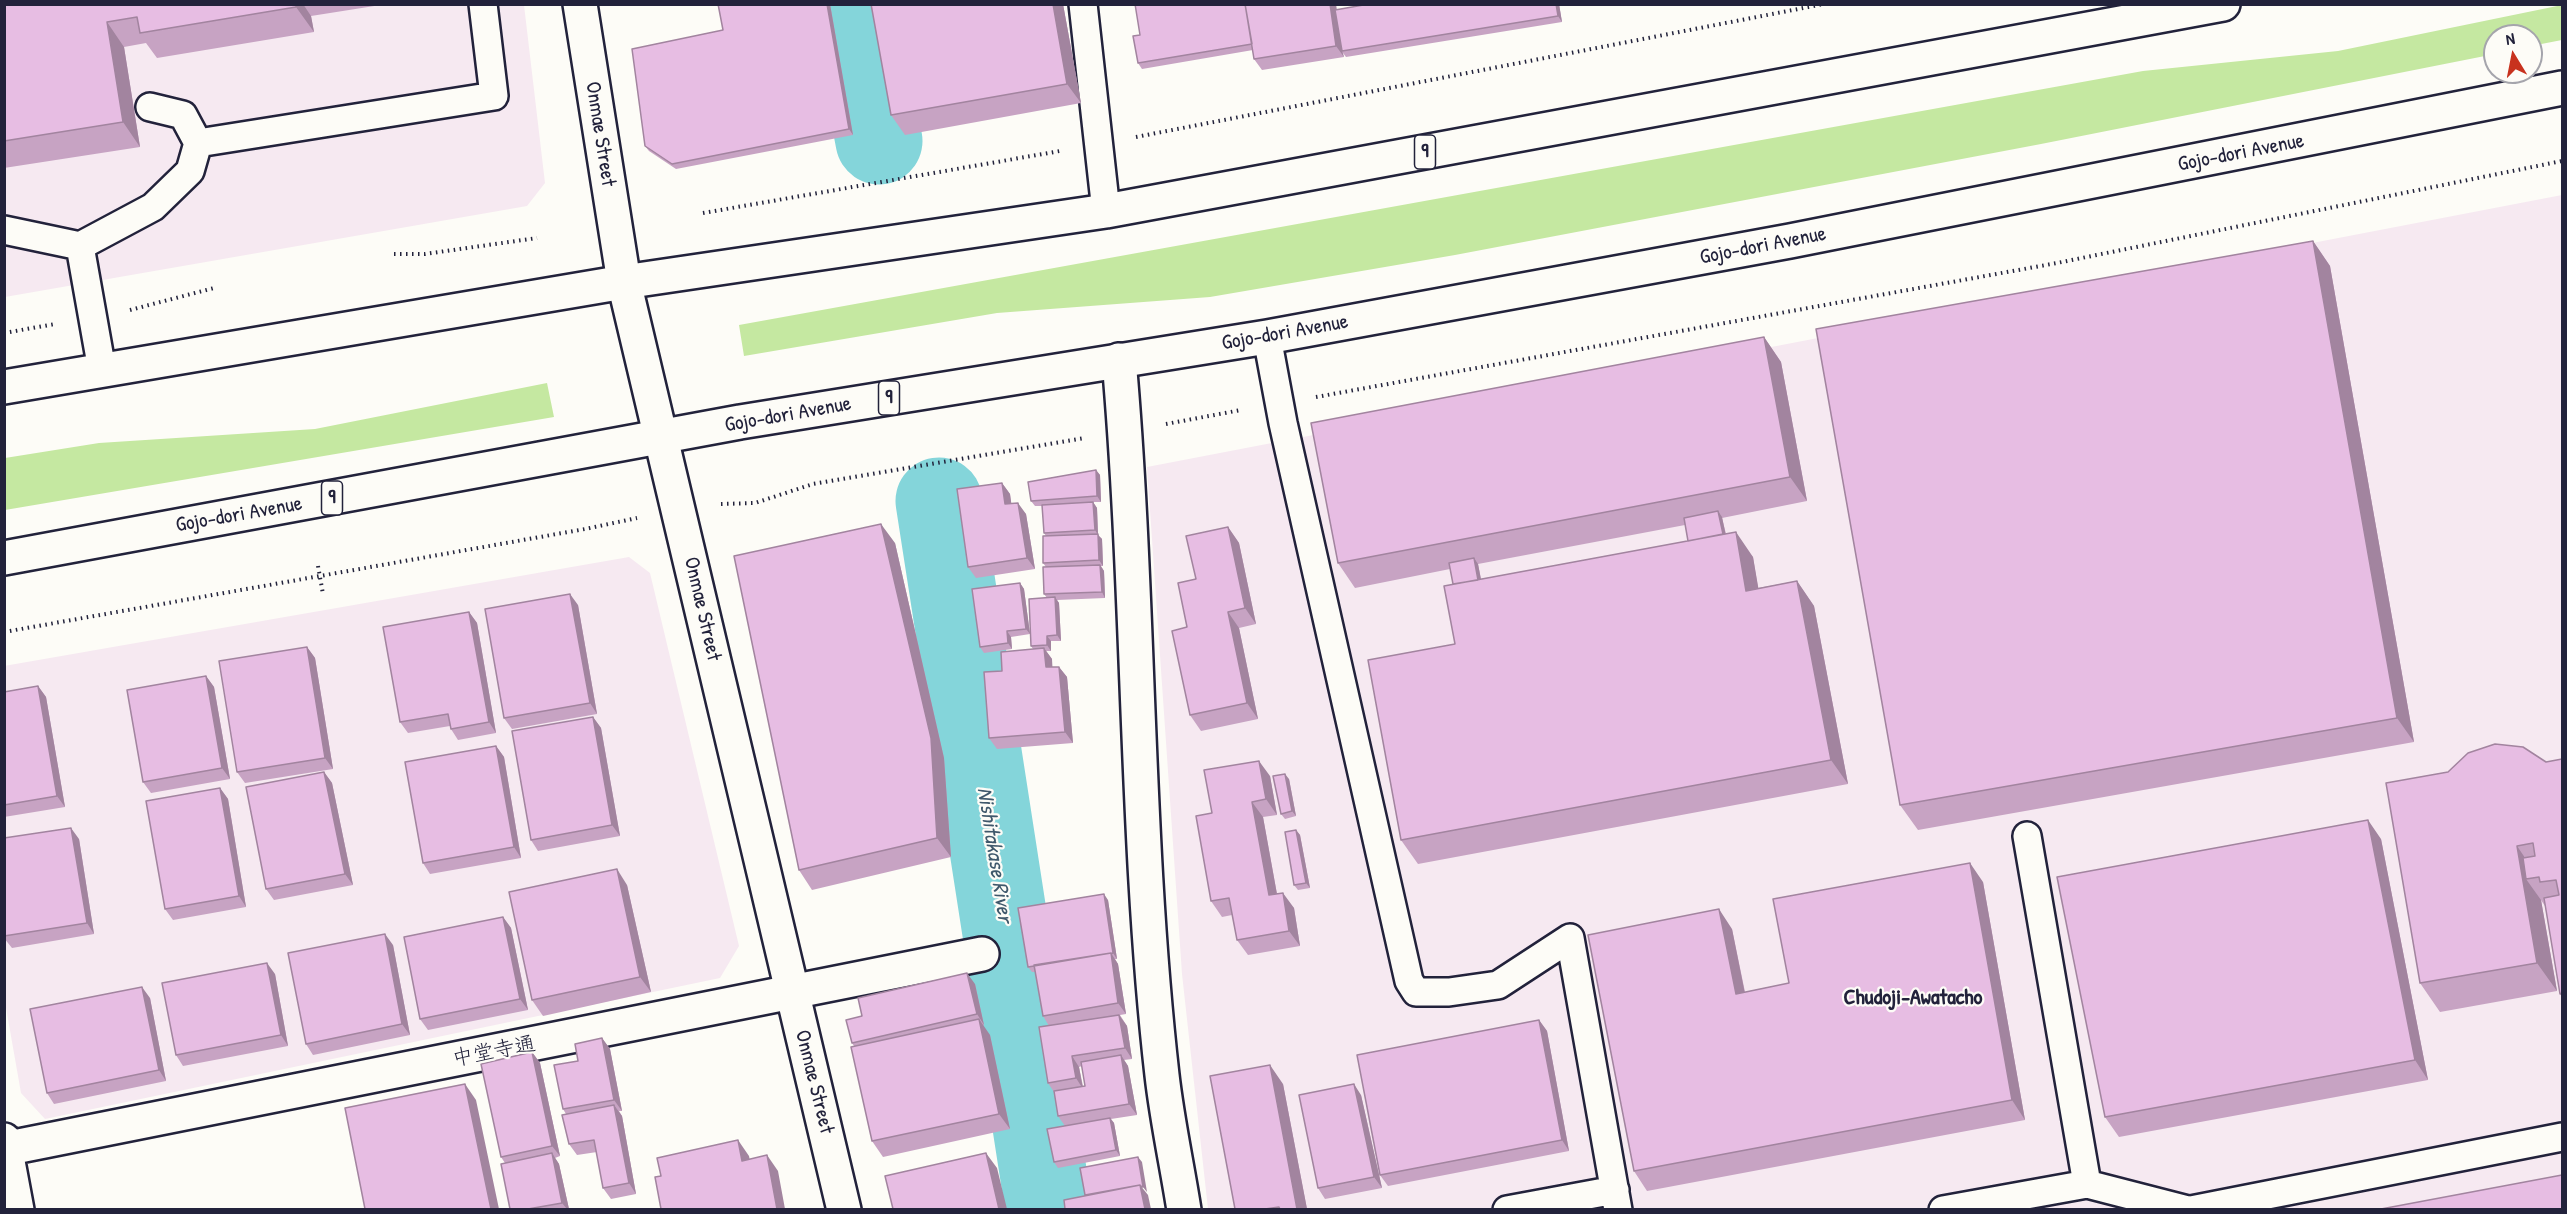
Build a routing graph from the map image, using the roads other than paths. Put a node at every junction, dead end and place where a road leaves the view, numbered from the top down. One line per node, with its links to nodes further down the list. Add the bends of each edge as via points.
1 (483, 4): 7 (lane, via 494,96)
2 (580, 4): 11 (main road, Onmae Street)
3 (1083, 4): 8 (lane)
4 (2207, 6): 8 (main road, 9)
5 (2562, 88): 12 (main road, Gojo-dori Avenue / 9, via 1790,241)
6 (150, 107): 7 (lane, via 183,115)
7 (198, 143): 10 (lane, via 190,171 153,207)
8 (1106, 211): 11 (main road, 9)
9 (4, 230): 10 (lane)
10 (80, 246): 14 (lane)
11 (624, 282): 14 (main road, 9); 16 (main road, Onmae Street)
12 (1267, 338): 13 (main road, Gojo-dori Avenue / 9); 24 (lane, via 1409,981 1416,992 1498,985 1570,939)
13 (1119, 360): 16 (main road, Gojo-dori Avenue / 9); 27 (main road, via 1142,829 1162,1077)
14 (102, 370): 15 (main road, 9)
15 (4, 387)
16 (660, 438): 17 (main road, Gojo-dori Avenue / 9); 20 (main road, Onmae Street)
17 (4, 558)
18 (2027, 836): 23 (lane)
19 (982, 954): 20 (main road, 中堂寺通)
20 (792, 993): 22 (main road, 中堂寺通); 26 (main road, Onmae Street)
21 (2562, 1137): 30 (lane)
22 (5, 1146): 25 (main road)
23 (2087, 1184): 29 (lane); 30 (lane)
24 (1617, 1200): 28 (lane)
25 (17, 1209)
26 (844, 1209)
27 (1184, 1209)
28 (1507, 1209)
29 (1944, 1209)
30 (2189, 1209)

